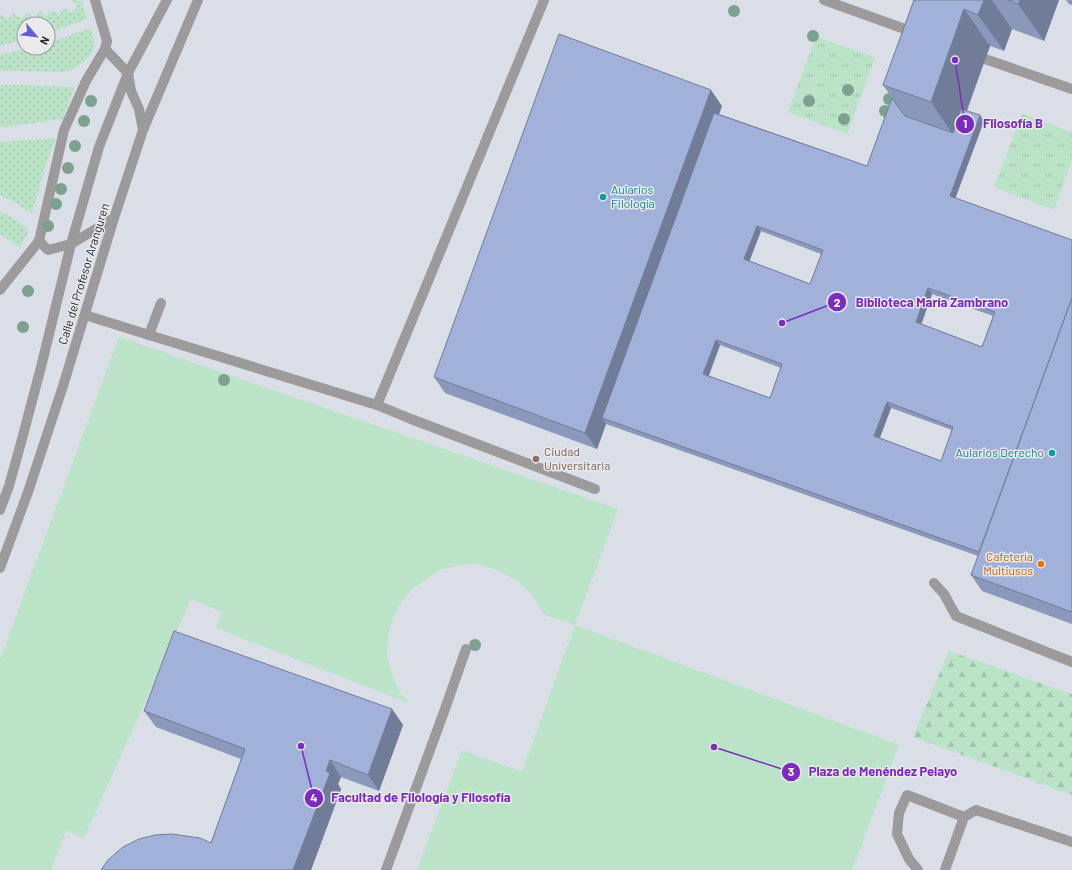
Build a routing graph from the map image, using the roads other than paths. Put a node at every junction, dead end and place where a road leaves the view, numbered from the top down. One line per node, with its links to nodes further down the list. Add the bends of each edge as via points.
1 (95, 0): 7 (street, via 107,41)
2 (167, 0): 9 (street, Calle del Profesor Aranguren)
3 (198, 0): 11 (street, Calle del Profesor Aranguren)
4 (544, 0): 19 (street)
5 (824, 0): 6 (street)
6 (925, 36)
7 (105, 49): 9 (street); 13 (street, via 86,81 64,130)
8 (985, 59): 10 (street)
9 (128, 73): 11 (street, via 131,91 139,109); 14 (street, Calle del Profesor Aranguren, via 99,147)
10 (1072, 89)
11 (142, 130): 12 (street, Calle del Profesor Aranguren)
12 (114, 218): 14 (street); 17 (street, Calle del Profesor Aranguren)
13 (38, 242): 14 (street, via 48,250); 15 (street)
14 (70, 244): 21 (street, Calle del Profesor Aranguren, via 38,382)
15 (0, 290)
16 (161, 304): 18 (street)
17 (85, 315): 18 (street); 22 (street, Calle del Profesor Aranguren, via 33,477)
18 (149, 335): 19 (street)
19 (377, 405): 20 (street)
20 (595, 489)
21 (0, 510)
22 (1, 564)
23 (934, 584): 25 (street, via 944,594 956,616)
24 (466, 649): 28 (street)
25 (1072, 662)
26 (964, 818): 27 (street, via 976,810); 29 (street, via 907,795 899,813 897,834 909,859); 30 (street)
27 (1072, 842)
28 (386, 870)
29 (918, 870)
30 (945, 870)

